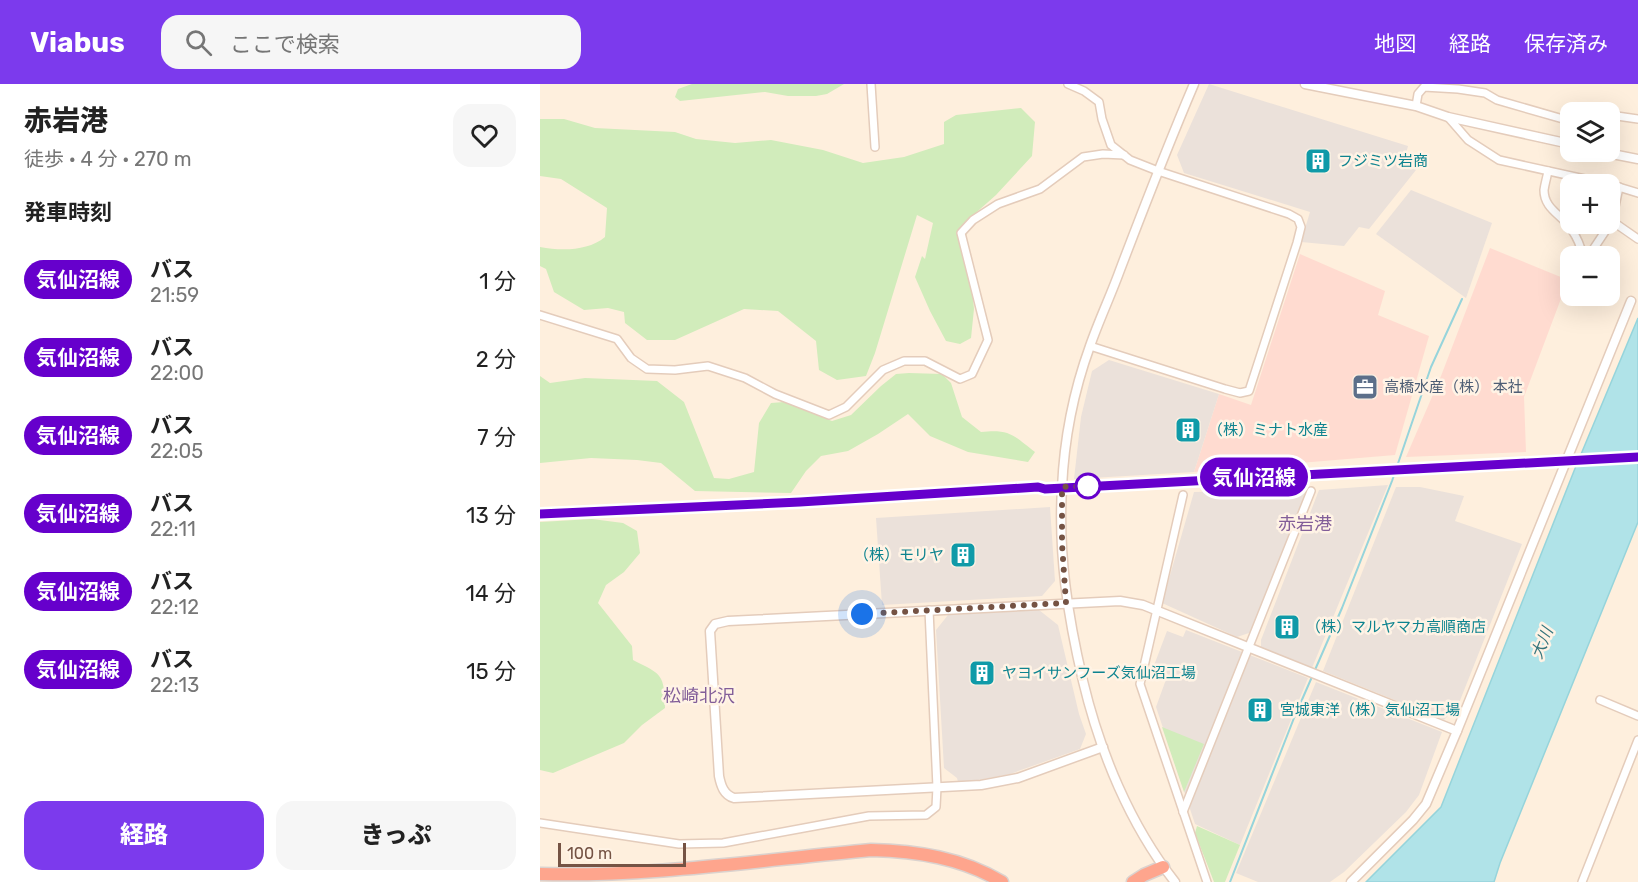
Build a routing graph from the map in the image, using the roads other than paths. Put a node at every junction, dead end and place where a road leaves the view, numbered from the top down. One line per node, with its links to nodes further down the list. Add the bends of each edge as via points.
1 (871, 84): 11 (street)
2 (1068, 84): 12 (street, via 1099,102 1111,145)
3 (1194, 84): 15 (street)
4 (1305, 84): 5 (street)
5 (1416, 106): 7 (street); 8 (street, via 1424,87 1458,89 1485,93)
6 (1620, 116): 9 (street)
7 (1448, 117): 10 (street); 16 (street, via 1468,140 1499,160)
8 (1560, 118)
9 (1638, 118)
10 (1560, 142)
11 (875, 147)
12 (1124, 155): 15 (street); 24 (street, via 1083,157 1040,189 998,204 961,233 988,340 972,374 960,379 925,362 904,361 883,370 846,407 829,415 746,378 708,366 647,369 631,358 617,339)
13 (1620, 156): 14 (street)
14 (1638, 159)
15 (1158, 171): 25 (street); 25 (street, via 1298,219 1301,227 1297,243 1252,385 1249,391 1240,393)
16 (1548, 171): 17 (street); 22 (street, via 1545,198 1553,213 1575,234)
17 (1561, 174)
18 (1620, 187): 19 (street)
19 (1638, 193)
20 (1620, 227): 21 (street)
21 (1638, 239)
22 (1580, 246)
23 (1631, 301): 34 (street)
24 (540, 315)
25 (1090, 346): 28 (street, via 1071,420 1062,487)
26 (1311, 491): 31 (street)
27 (1183, 495): 30 (street)
28 (1066, 603): 29 (street); 30 (street, via 1120,601); 36 (street, via 1093,723)
29 (929, 610): 37 (street); 37 (street, via 728,621 715,624 710,631 718,776 729,797)
30 (1156, 610): 31 (street); 38 (street, via 1140,684)
31 (1249, 647): 34 (street); 38 (street)
32 (1600, 700): 33 (street)
33 (1638, 716)
34 (1457, 731): 49 (street, via 1426,804)
35 (1638, 740): 50 (street)
36 (1103, 747): 37 (street, via 1018,778); 40 (street, via 1129,809)
37 (938, 788): 39 (street, via 936,807 926,815 869,816 723,843 679,844)
38 (1183, 812): 48 (street)
39 (540, 823)
40 (1163, 867): 45 (highway); 46 (highway); 47 (street)
41 (540, 874): 44 (highway, via 632,872 871,850 940,857)
42 (540, 880): 43 (highway)
43 (563, 882)
44 (1002, 882)
45 (1133, 882)
46 (1151, 882)
47 (1175, 882)
48 (1207, 882)
49 (1351, 882)
50 (1582, 882)

